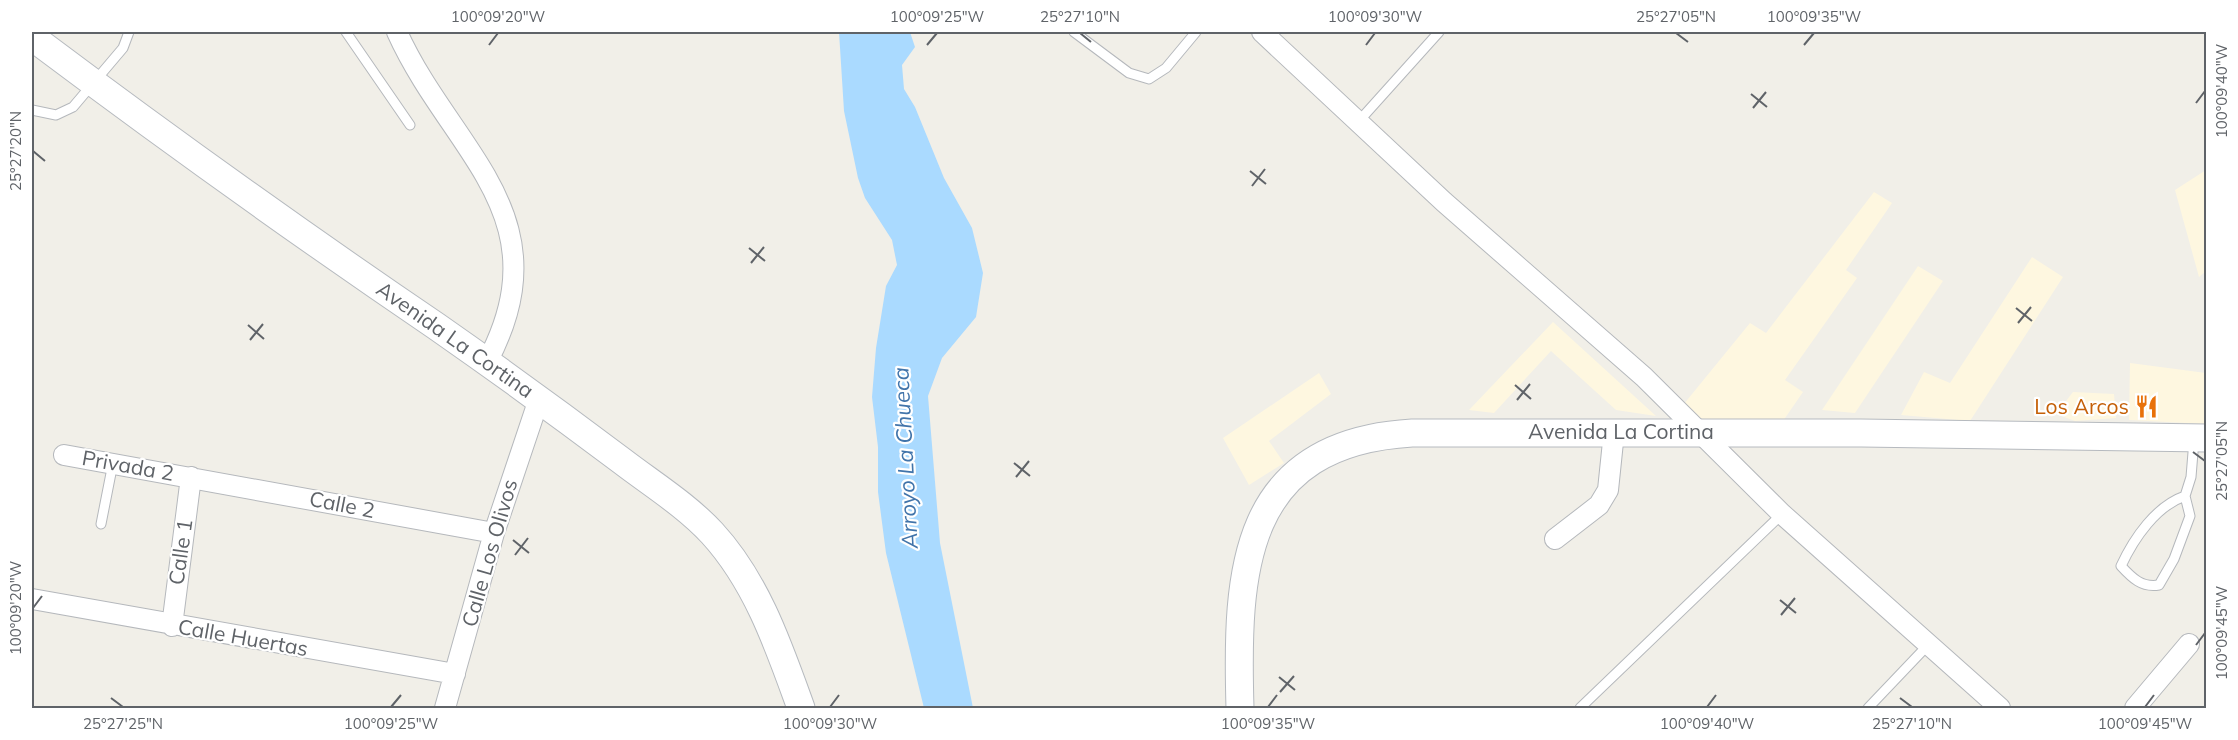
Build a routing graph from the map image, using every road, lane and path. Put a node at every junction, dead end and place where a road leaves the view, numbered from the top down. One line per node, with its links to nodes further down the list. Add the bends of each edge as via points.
1 (129, 32): 9 (lane, via 123,48)
2 (346, 32): 12 (lane)
3 (397, 32): 13 (street, via 421,78 487,176 507,219 513,273 509,305)
4 (1074, 32): 5 (lane, via 1129,73 1149,79 1166,68)
5 (1196, 32)
6 (1262, 32): 11 (street)
7 (1439, 32): 11 (lane)
8 (32, 38): 9 (main road, Avenida La Cortina)
9 (92, 82): 10 (lane, via 73,107 56,115); 13 (main road, Avenida La Cortina)
10 (32, 110)
11 (1359, 121): 16 (street, via 1444,202 1635,369)
12 (410, 125)
13 (487, 362): 14 (main road, Avenida La Cortina)
14 (539, 399): 24 (street, Calle Los Olivos); 32 (main road, Avenida La Cortina, via 711,532 736,563 759,602)
15 (1614, 432): 16 (main road, Avenida La Cortina); 25 (street, via 1608,490 1599,505); 33 (main road, Avenida La Cortina, via 1381,434 1327,452 1305,465 1274,499 1249,552 1240,612)
16 (1698, 432): 17 (main road, Avenida La Cortina); 22 (street)
17 (2200, 438): 21 (lane)
18 (64, 455): 19 (street, Privada 2)
19 (113, 463): 20 (street, Privada 2); 23 (lane)
20 (191, 477): 24 (street, Calle 2); 27 (street, Calle 1)
21 (2185, 496): 21 (lane, via 2169,502 2126,554 2121,566 2132,579 2148,587 2159,585 2174,559 2190,516)
22 (1782, 514): 29 (street); 34 (lane)
23 (101, 524)
24 (494, 533): 30 (street, Calle Los Olivos)
25 (1555, 539)
26 (32, 599): 27 (street, Calle Huertas)
27 (172, 626): 30 (street, Calle Huertas)
28 (2189, 644): 37 (street)
29 (1928, 645): 35 (lane); 36 (street)
30 (455, 674): 31 (street, Calle Los Olivos)
31 (445, 708)
32 (801, 708)
33 (1240, 708)
34 (1580, 708)
35 (1868, 708)
36 (2000, 708)
37 (2135, 708)

